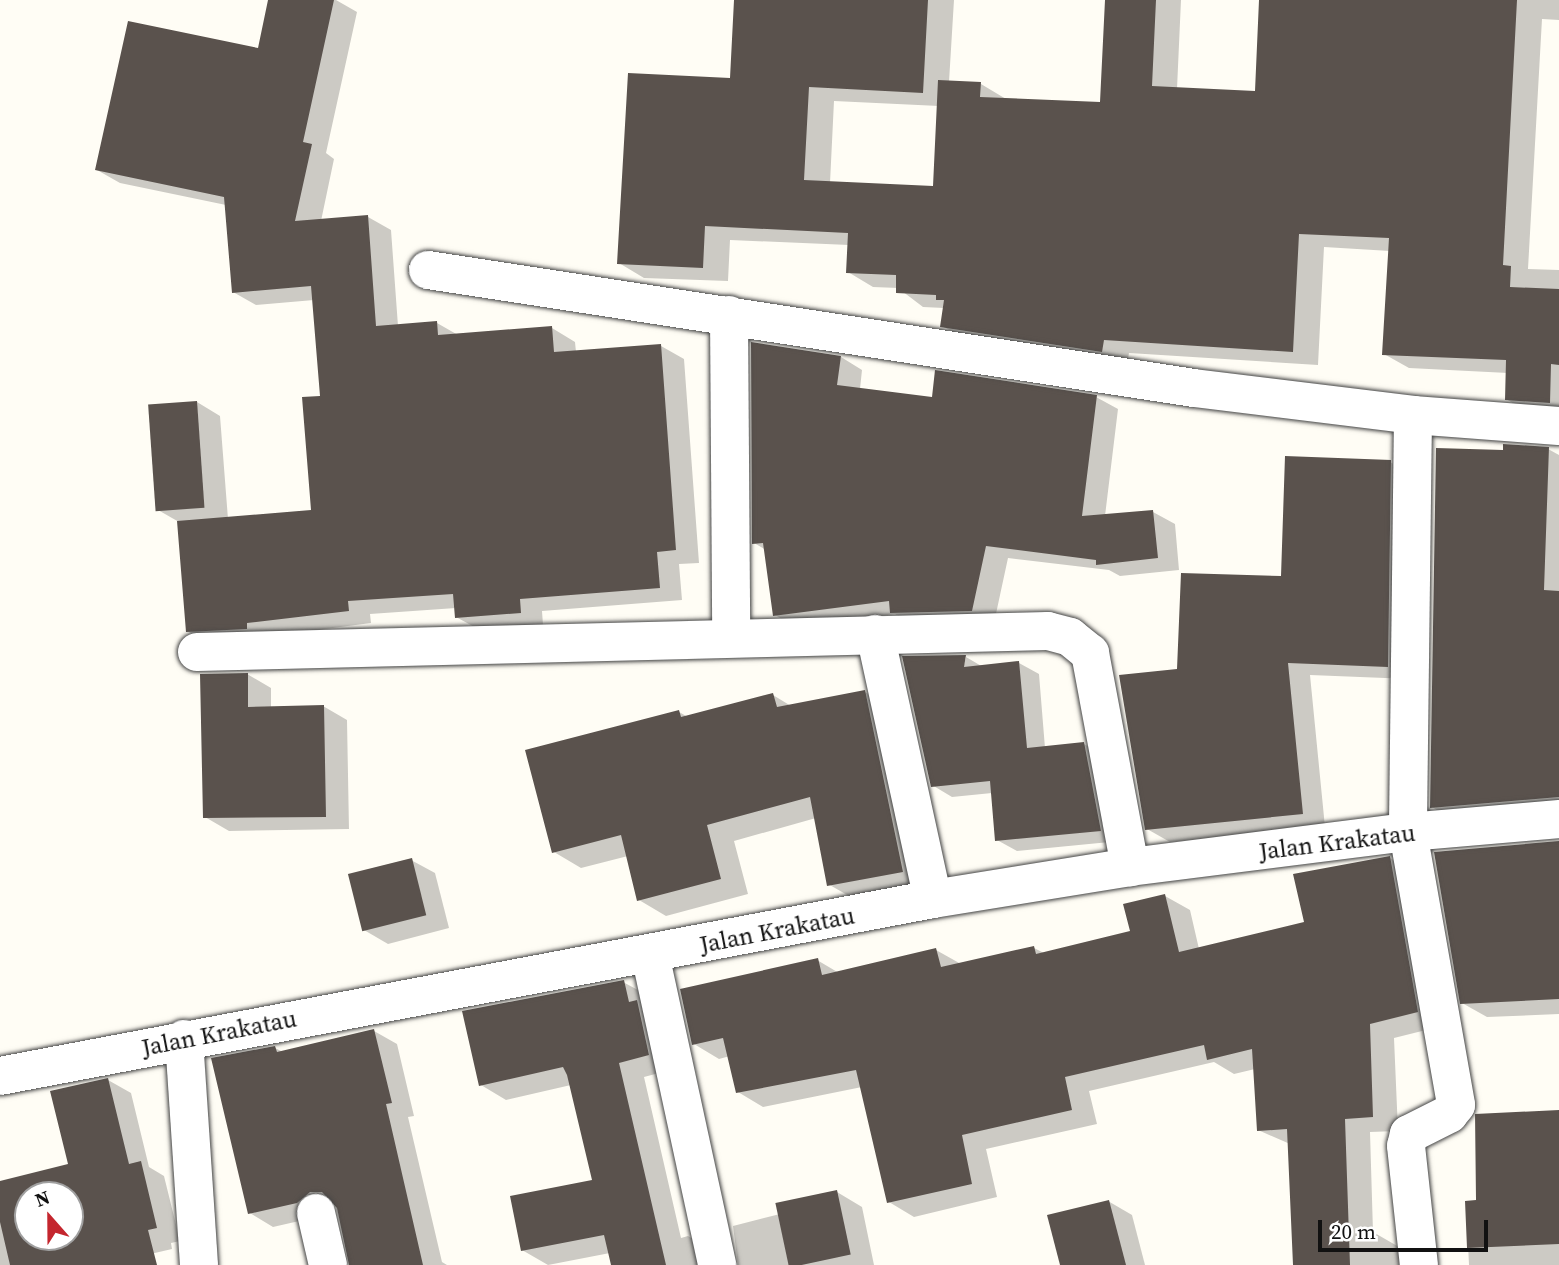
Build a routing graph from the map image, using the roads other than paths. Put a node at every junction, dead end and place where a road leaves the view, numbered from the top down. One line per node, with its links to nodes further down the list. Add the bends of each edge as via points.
1 (429, 270): 2 (street)
2 (729, 315): 3 (street, via 1194,388); 6 (street)
3 (1413, 415): 4 (street); 9 (street)
4 (1559, 426)
5 (874, 634): 6 (street); 10 (street, via 1048,631 1070,637 1090,653); 11 (street)
6 (731, 637): 7 (street)
7 (197, 652)
8 (1559, 819): 9 (street, Jalan Krakatau)
9 (1408, 832): 10 (street, Jalan Krakatau); 19 (street, via 1456,1104 1449,1114 1409,1135 1406,1146)
10 (1130, 867): 11 (street, Jalan Krakatau)
11 (933, 899): 12 (street, Jalan Krakatau)
12 (650, 954): 13 (street, Jalan Krakatau); 18 (street)
13 (184, 1039): 14 (street, Jalan Krakatau); 16 (street)
14 (0, 1076)
15 (316, 1213): 17 (street)
16 (199, 1265)
17 (328, 1265)
18 (717, 1265)
19 (1419, 1265)

